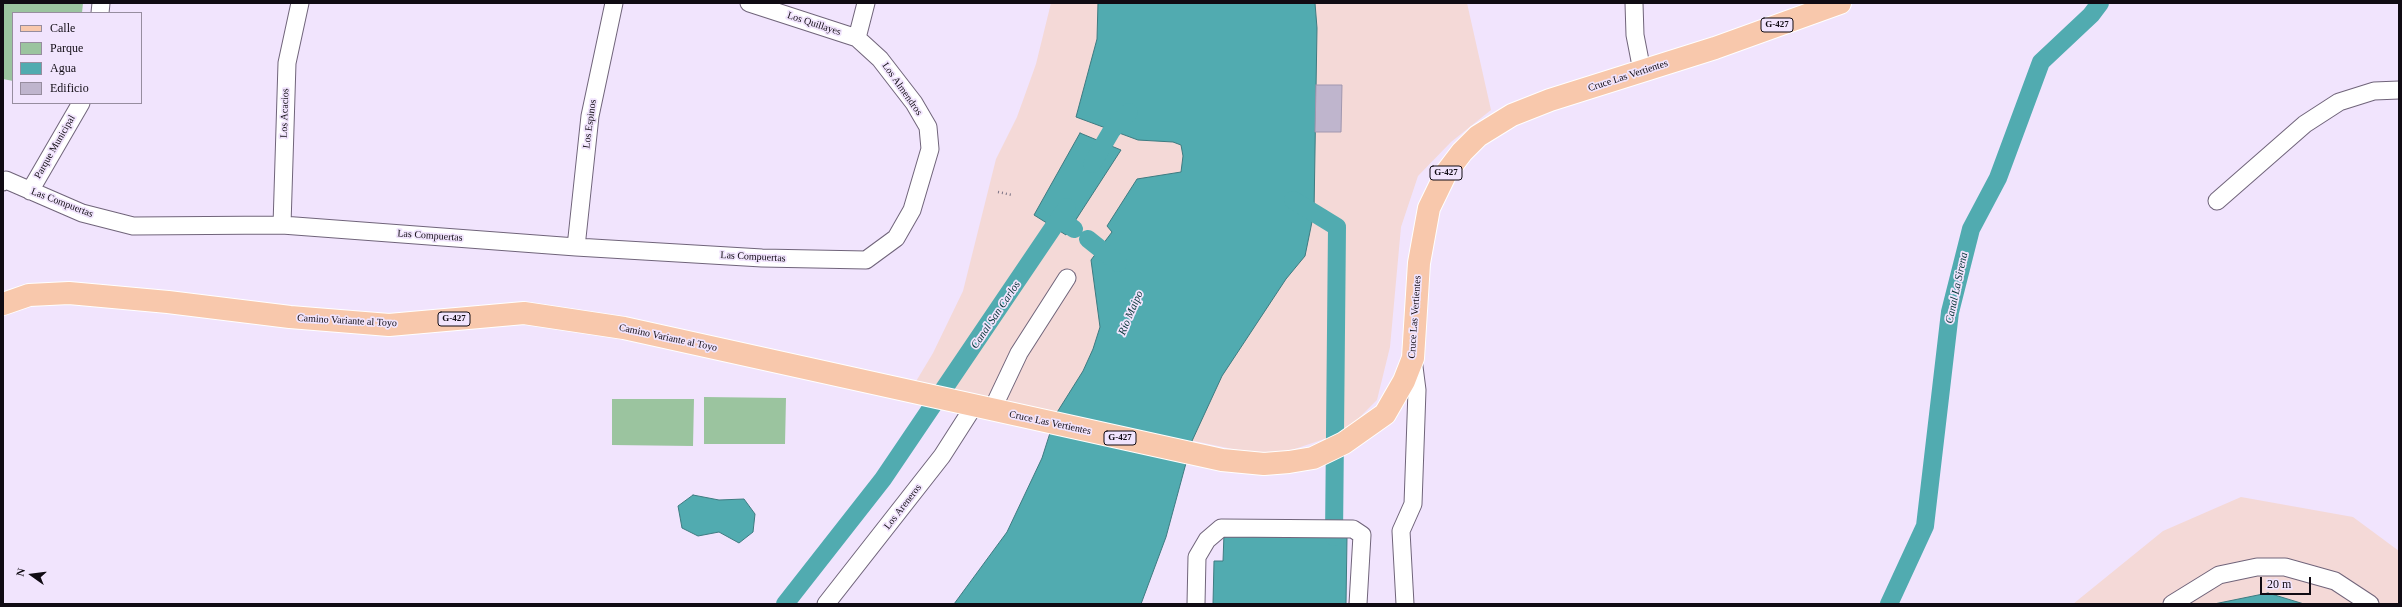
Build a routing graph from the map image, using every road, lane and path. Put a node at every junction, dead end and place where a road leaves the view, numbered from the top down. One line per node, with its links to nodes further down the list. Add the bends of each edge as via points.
1 (300, 3): 16 (street, Los Acacios, via 287,63)
2 (614, 3): 17 (street, Los Espinos, via 590,116)
3 (748, 3): 7 (street, Los Quillayes)
4 (866, 3): 7 (street)
5 (1634, 3): 8 (street)
6 (1840, 3): 8 (main road, Cruce Las Vertientes / G-427)
7 (857, 38): 18 (street, Los Almendros, via 880,58 914,103 928,127 930,149 912,210 896,238)
8 (1642, 71): 21 (main road, Cruce Las Vertientes / G-427, via 1550,100 1512,115 1478,136 1462,152 1446,173 1429,208 1419,263)
9 (2399, 90): 15 (street, via 2374,91 2333,106 2305,124)
10 (80, 104): 12 (street, Parque Municipal)
11 (3, 182): 12 (street, Las Compuertas, via 6,180)
12 (30, 191): 16 (street, Las Compuertas, via 82,213 133,226)
13 (998, 192): 14 (path)
14 (1012, 195)
15 (2217, 202)
16 (282, 225): 17 (street, Las Compuertas)
17 (576, 247): 18 (street, Las Compuertas, via 762,258)
18 (866, 260)
19 (1067, 278): 23 (street, Los Areneros, via 1019,353)
20 (3, 304): 22 (main road, Camino Variante al Toyo / G-427, via 29,295 69,293 389,326 524,314 624,328)
21 (1413, 358): 23 (main road, Cruce Las Vertientes / G-427, via 1404,381 1385,414 1344,443 1313,458 1264,464 1202,456); 27 (street, via 1417,390 1413,504 1401,531)
22 (901, 390): 23 (main road, Cruce Las Vertientes / G-427)
23 (978, 407): 24 (street, Los Areneros)
24 (826, 604)
25 (1196, 604): 26 (street, via 1196,558 1207,540 1221,528 1353,529 1362,535)
26 (1358, 604)
27 (1405, 604)
28 (2172, 604): 29 (street, via 2219,575 2256,567 2286,567 2335,581)
29 (2370, 604)

